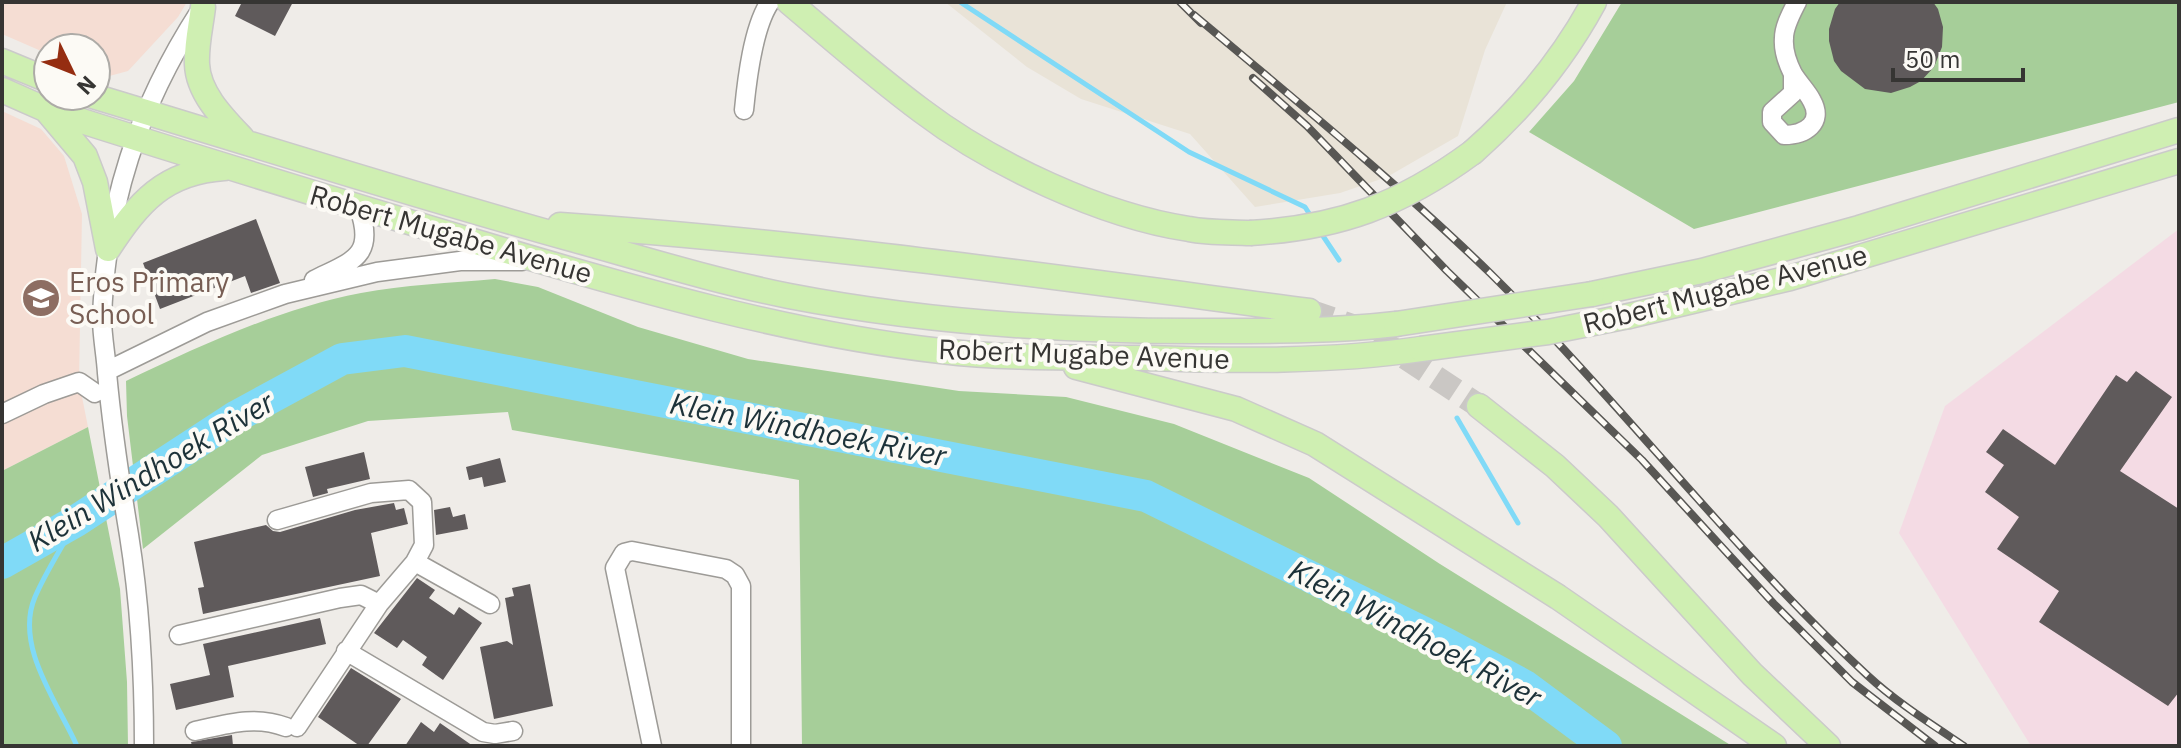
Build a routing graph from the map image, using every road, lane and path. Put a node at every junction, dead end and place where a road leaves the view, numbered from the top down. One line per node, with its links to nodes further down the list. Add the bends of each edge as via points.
1 (770, 2): 12 (street, via 760,16)
2 (789, 2): 3 (main road, bridge, via 923,112 1042,181 1138,218 1187,229 1250,233 1319,225 1399,199 1446,171 1538,88)
3 (1594, 2)
4 (1797, 2): 8 (street, via 1783,35)
5 (204, 4): 13 (street); 18 (main road, via 200,77 222,117)
6 (2, 61): 7 (main road)
7 (32, 73)
8 (1793, 74)
9 (2, 90): 11 (main road, Robert Mugabe Avenue)
10 (112, 101): 13 (main road, Robert Mugabe Avenue)
11 (32, 103)
12 (744, 110)
13 (145, 111): 17 (street); 18 (main road, Robert Mugabe Avenue)
14 (49, 112): 23 (main road, via 85,156)
15 (53, 112): 17 (main road, Robert Mugabe Avenue)
16 (2179, 130): 22 (main road, Robert Mugabe Avenue, bridge, via 1702,271 1592,294 1355,329 992,325 790,296)
17 (134, 138): 20 (main road, Robert Mugabe Avenue); 23 (street)
18 (244, 140): 22 (main road, Robert Mugabe Avenue)
19 (2179, 161): 27 (main road, Robert Mugabe Avenue, bridge, via 1803,274 1548,332 1388,354 1282,360)
20 (238, 170): 21 (main road, Robert Mugabe Avenue); 23 (main road, via 201,170 163,186 131,214)
21 (359, 208): 24 (main road, Robert Mugabe Avenue); 25 (street, via 366,227 363,249 352,261)
22 (510, 222): 26 (main road, via 663,232 932,261)
23 (108, 249): 28 (street, via 102,321)
24 (541, 261): 25 (street, via 460,261 377,272); 27 (main road, Robert Mugabe Avenue, via 676,299 823,331 942,351)
25 (285, 294): 28 (street, via 207,322)
26 (1309, 311)
27 (1037, 357): 43 (main road, via 1236,409 1315,444 1558,597)
28 (107, 371): 40 (street, via 141,654)
29 (95, 393): 31 (street, via 79,382)
30 (1479, 406): 44 (main road, via 1608,516 1752,674)
31 (2, 414)
32 (277, 520): 33 (street, via 371,493 409,490 422,502 424,545)
33 (415, 562): 34 (street); 35 (street)
34 (379, 604): 36 (street, via 361,595 340,598); 37 (street)
35 (490, 604)
36 (179, 635)
37 (346, 651): 38 (street, via 292,727 252,719); 39 (street, via 483,732)
38 (195, 731)
39 (513, 731)
40 (144, 746)
41 (652, 746): 42 (street, via 615,568 624,553 632,551 735,575 741,586)
42 (741, 746)
43 (1774, 746)
44 (1828, 746)

